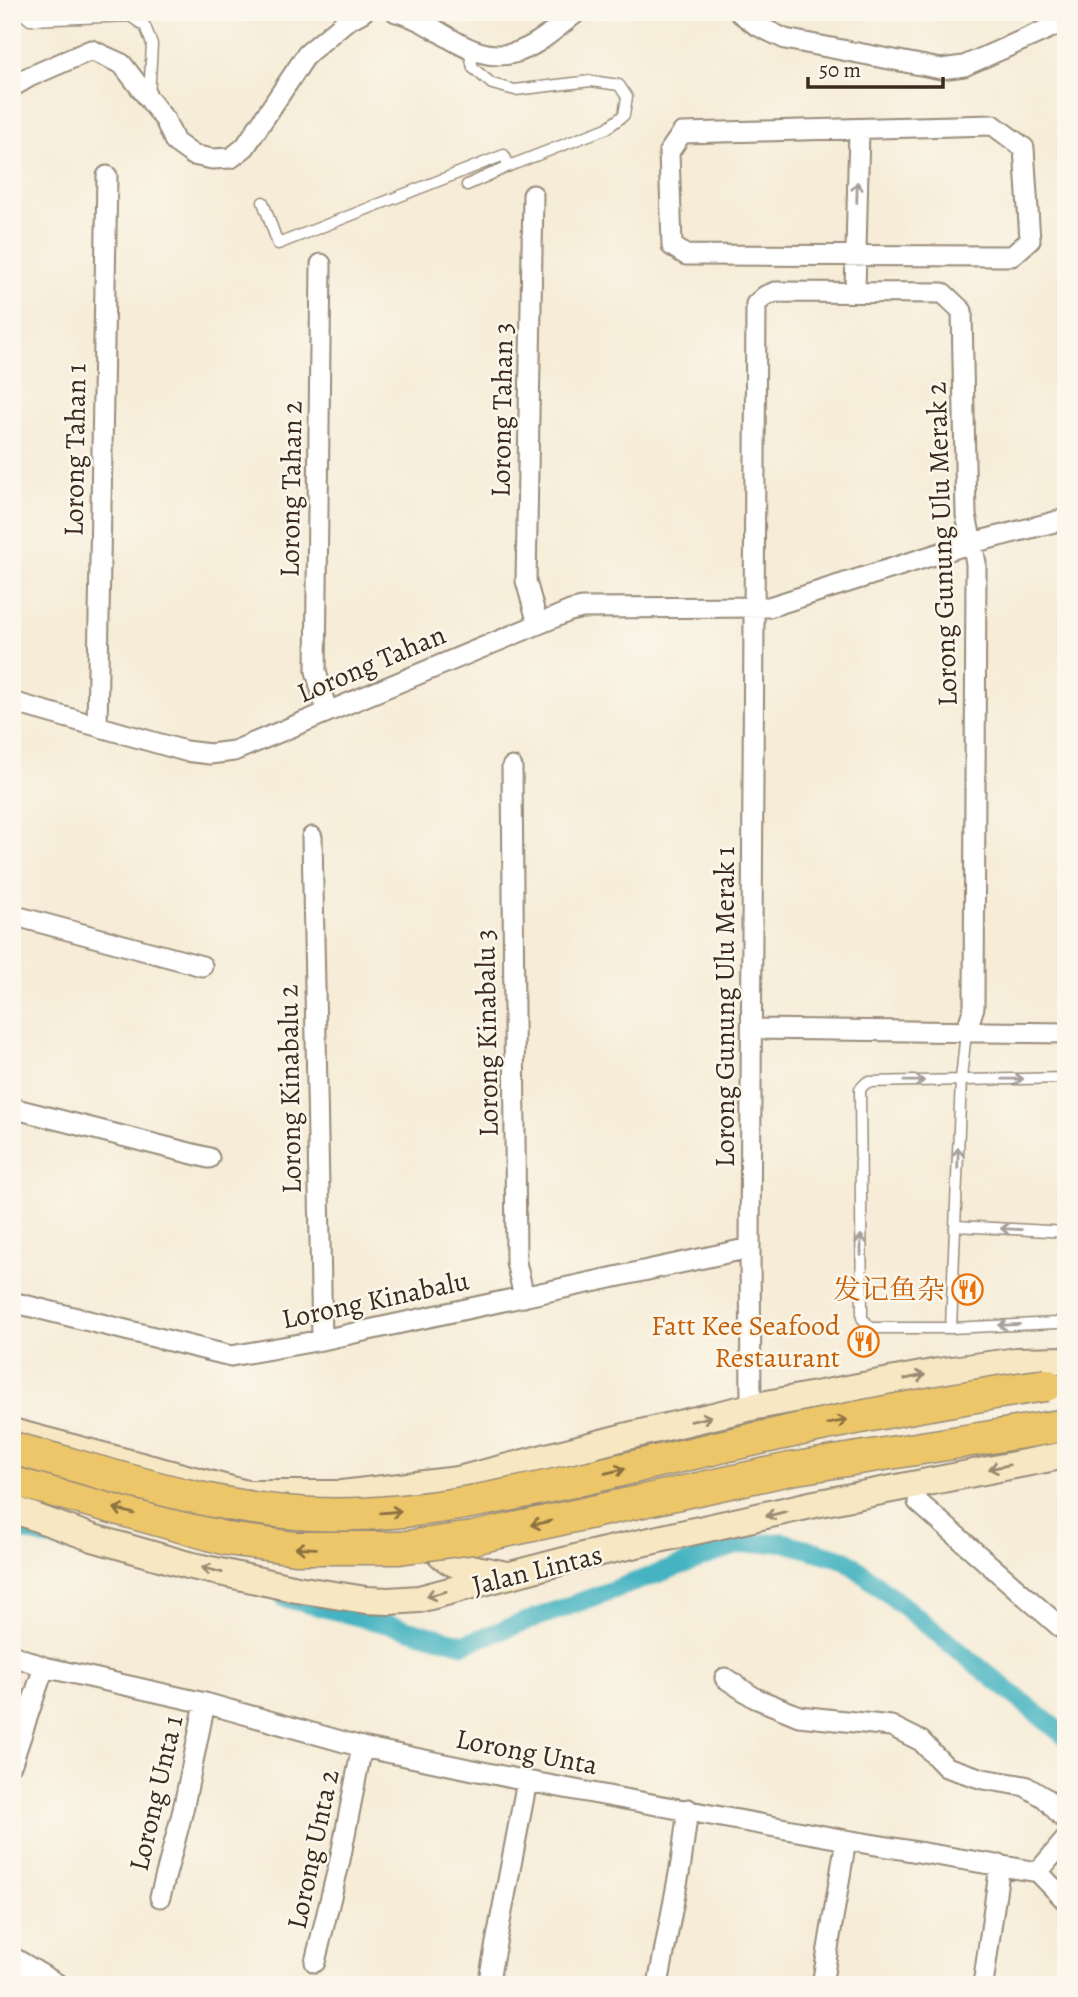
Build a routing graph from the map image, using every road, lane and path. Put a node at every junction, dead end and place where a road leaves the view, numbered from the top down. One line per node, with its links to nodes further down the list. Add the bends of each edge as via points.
1 (21, 12): 9 (lane, via 30,20 130,16 138,21 152,44)
2 (363, 12): 9 (street, via 307,54 245,147 231,158 193,155 175,142)
3 (396, 12): 7 (street)
4 (577, 12): 7 (street, via 515,54)
5 (739, 12): 6 (street, via 785,39 941,69 964,66)
6 (1066, 21)
7 (469, 50): 11 (lane, via 473,68 492,84 516,90 591,81 619,85 627,97 624,115 607,128)
8 (18, 78): 9 (street, via 91,50 122,64)
9 (149, 101)
10 (859, 130): 16 (street, one-way to 10); 16 (street, via 993,125 1024,148 1030,240 1012,256); 16 (street, via 682,133 668,152 672,246 686,255)
11 (509, 166): 13 (lane); 15 (lane, via 504,155 278,244)
12 (107, 176): 26 (street, Lorong Tahan 1)
13 (467, 185)
14 (533, 195): 23 (street, Lorong Tahan 3, via 526,581)
15 (263, 202)
16 (856, 255): 18 (street)
17 (321, 264): 25 (street, Lorong Tahan 2, via 316,671)
18 (855, 291): 19 (street, Lorong Gunung Ulu Merak 2, via 775,292); 21 (street, Lorong Gunung Ulu Merak 2, via 943,293 962,311 965,515)
19 (755, 304): 22 (street, Lorong Gunung Ulu Merak 1)
20 (1066, 519): 21 (street, Lorong Tahan)
21 (972, 543): 22 (street, Lorong Tahan); 32 (street, Lorong Gunung Ulu Merak 2, via 976,563 974,1007)
22 (755, 608): 23 (street, Lorong Tahan, via 582,608); 31 (street, Lorong Gunung Ulu Merak 1)
23 (538, 624): 25 (street, Lorong Tahan)
24 (12, 702): 26 (street, Lorong Tahan)
25 (327, 712): 26 (street, Lorong Tahan, via 234,751 211,754)
26 (97, 726)
27 (512, 767): 41 (street, Lorong Kinabalu 3, via 516,1262)
28 (312, 837): 45 (street, Lorong Kinabalu 2)
29 (12, 915): 30 (street)
30 (202, 966)
31 (752, 1029): 32 (street); 40 (street, Lorong Gunung Ulu Merak 1)
32 (966, 1032): 33 (street); 35 (lane)
33 (1066, 1033)
34 (1066, 1078): 35 (lane, one-way to 34)
35 (961, 1079): 38 (lane, one-way to 35); 44 (lane, one-way to 35, via 871,1328 862,1318 860,1089 867,1082)
36 (12, 1108): 37 (street)
37 (209, 1158)
38 (956, 1227): 39 (lane, one-way to 38); 44 (lane)
39 (1066, 1232)
40 (750, 1248): 41 (street, Lorong Kinabalu); 48 (street, Lorong Gunung Ulu Merak 1)
41 (524, 1297): 45 (street, Lorong Kinabalu)
42 (12, 1302): 45 (street, Lorong Kinabalu, via 231,1356)
43 (1066, 1316): 44 (lane, one-way to 44, via 1058,1323)
44 (951, 1328)
45 (322, 1340)
46 (1066, 1360): 48 (main road, one-way to 46, via 963,1368)
47 (1056, 1383): 51 (highway, one-way to 47, bridge, via 243,1507 311,1514 374,1513 483,1500 770,1435)
48 (751, 1407): 53 (main road, one-way to 48)
49 (1066, 1425): 54 (highway, Jalan Lintas, one-way to 54, bridge, via 790,1469 472,1538 399,1548 296,1548 227,1539)
50 (12, 1432): 53 (main road, via 247,1494 342,1494 458,1479)
51 (12, 1448)
52 (1066, 1455): 59 (main road, Jalan Lintas, one-way to 59, via 815,1504)
53 (506, 1466): 59 (main road, via 451,1495 439,1506 432,1533 435,1545 448,1560)
54 (12, 1479)
55 (918, 1502): 60 (street)
56 (12, 1509): 58 (main road, Jalan Lintas)
57 (12, 1520): 58 (main road)
58 (93, 1538): 59 (main road, Jalan Lintas, one-way to 58, via 419,1599 366,1600 259,1582)
59 (512, 1576)
60 (1066, 1632)
61 (12, 1654): 62 (street, Lorong Unta)
62 (44, 1667): 64 (street, Lorong Unta); 66 (street)
63 (724, 1678): 69 (street, via 755,1698 799,1716 891,1726 921,1741 946,1767 1025,1786 1045,1798)
64 (205, 1703): 65 (street, Lorong Unta); 74 (street, Lorong Unta 1)
65 (362, 1747): 67 (street, Lorong Unta); 77 (street, Lorong Unta 2)
66 (12, 1763)
67 (527, 1781): 68 (street, Lorong Unta); 79 (street)
68 (688, 1809): 71 (street, Lorong Unta); 80 (street)
69 (1066, 1822)
70 (1066, 1839): 73 (street)
71 (846, 1840): 72 (street, Lorong Unta); 81 (street)
72 (1000, 1865): 73 (street, Lorong Unta); 82 (street)
73 (1038, 1871): 75 (street)
74 (160, 1896)
75 (1066, 1901)
76 (12, 1957): 78 (street)
77 (315, 1962)
78 (59, 1985)
79 (488, 1985)
80 (658, 1985)
81 (822, 1985)
82 (983, 1985)

